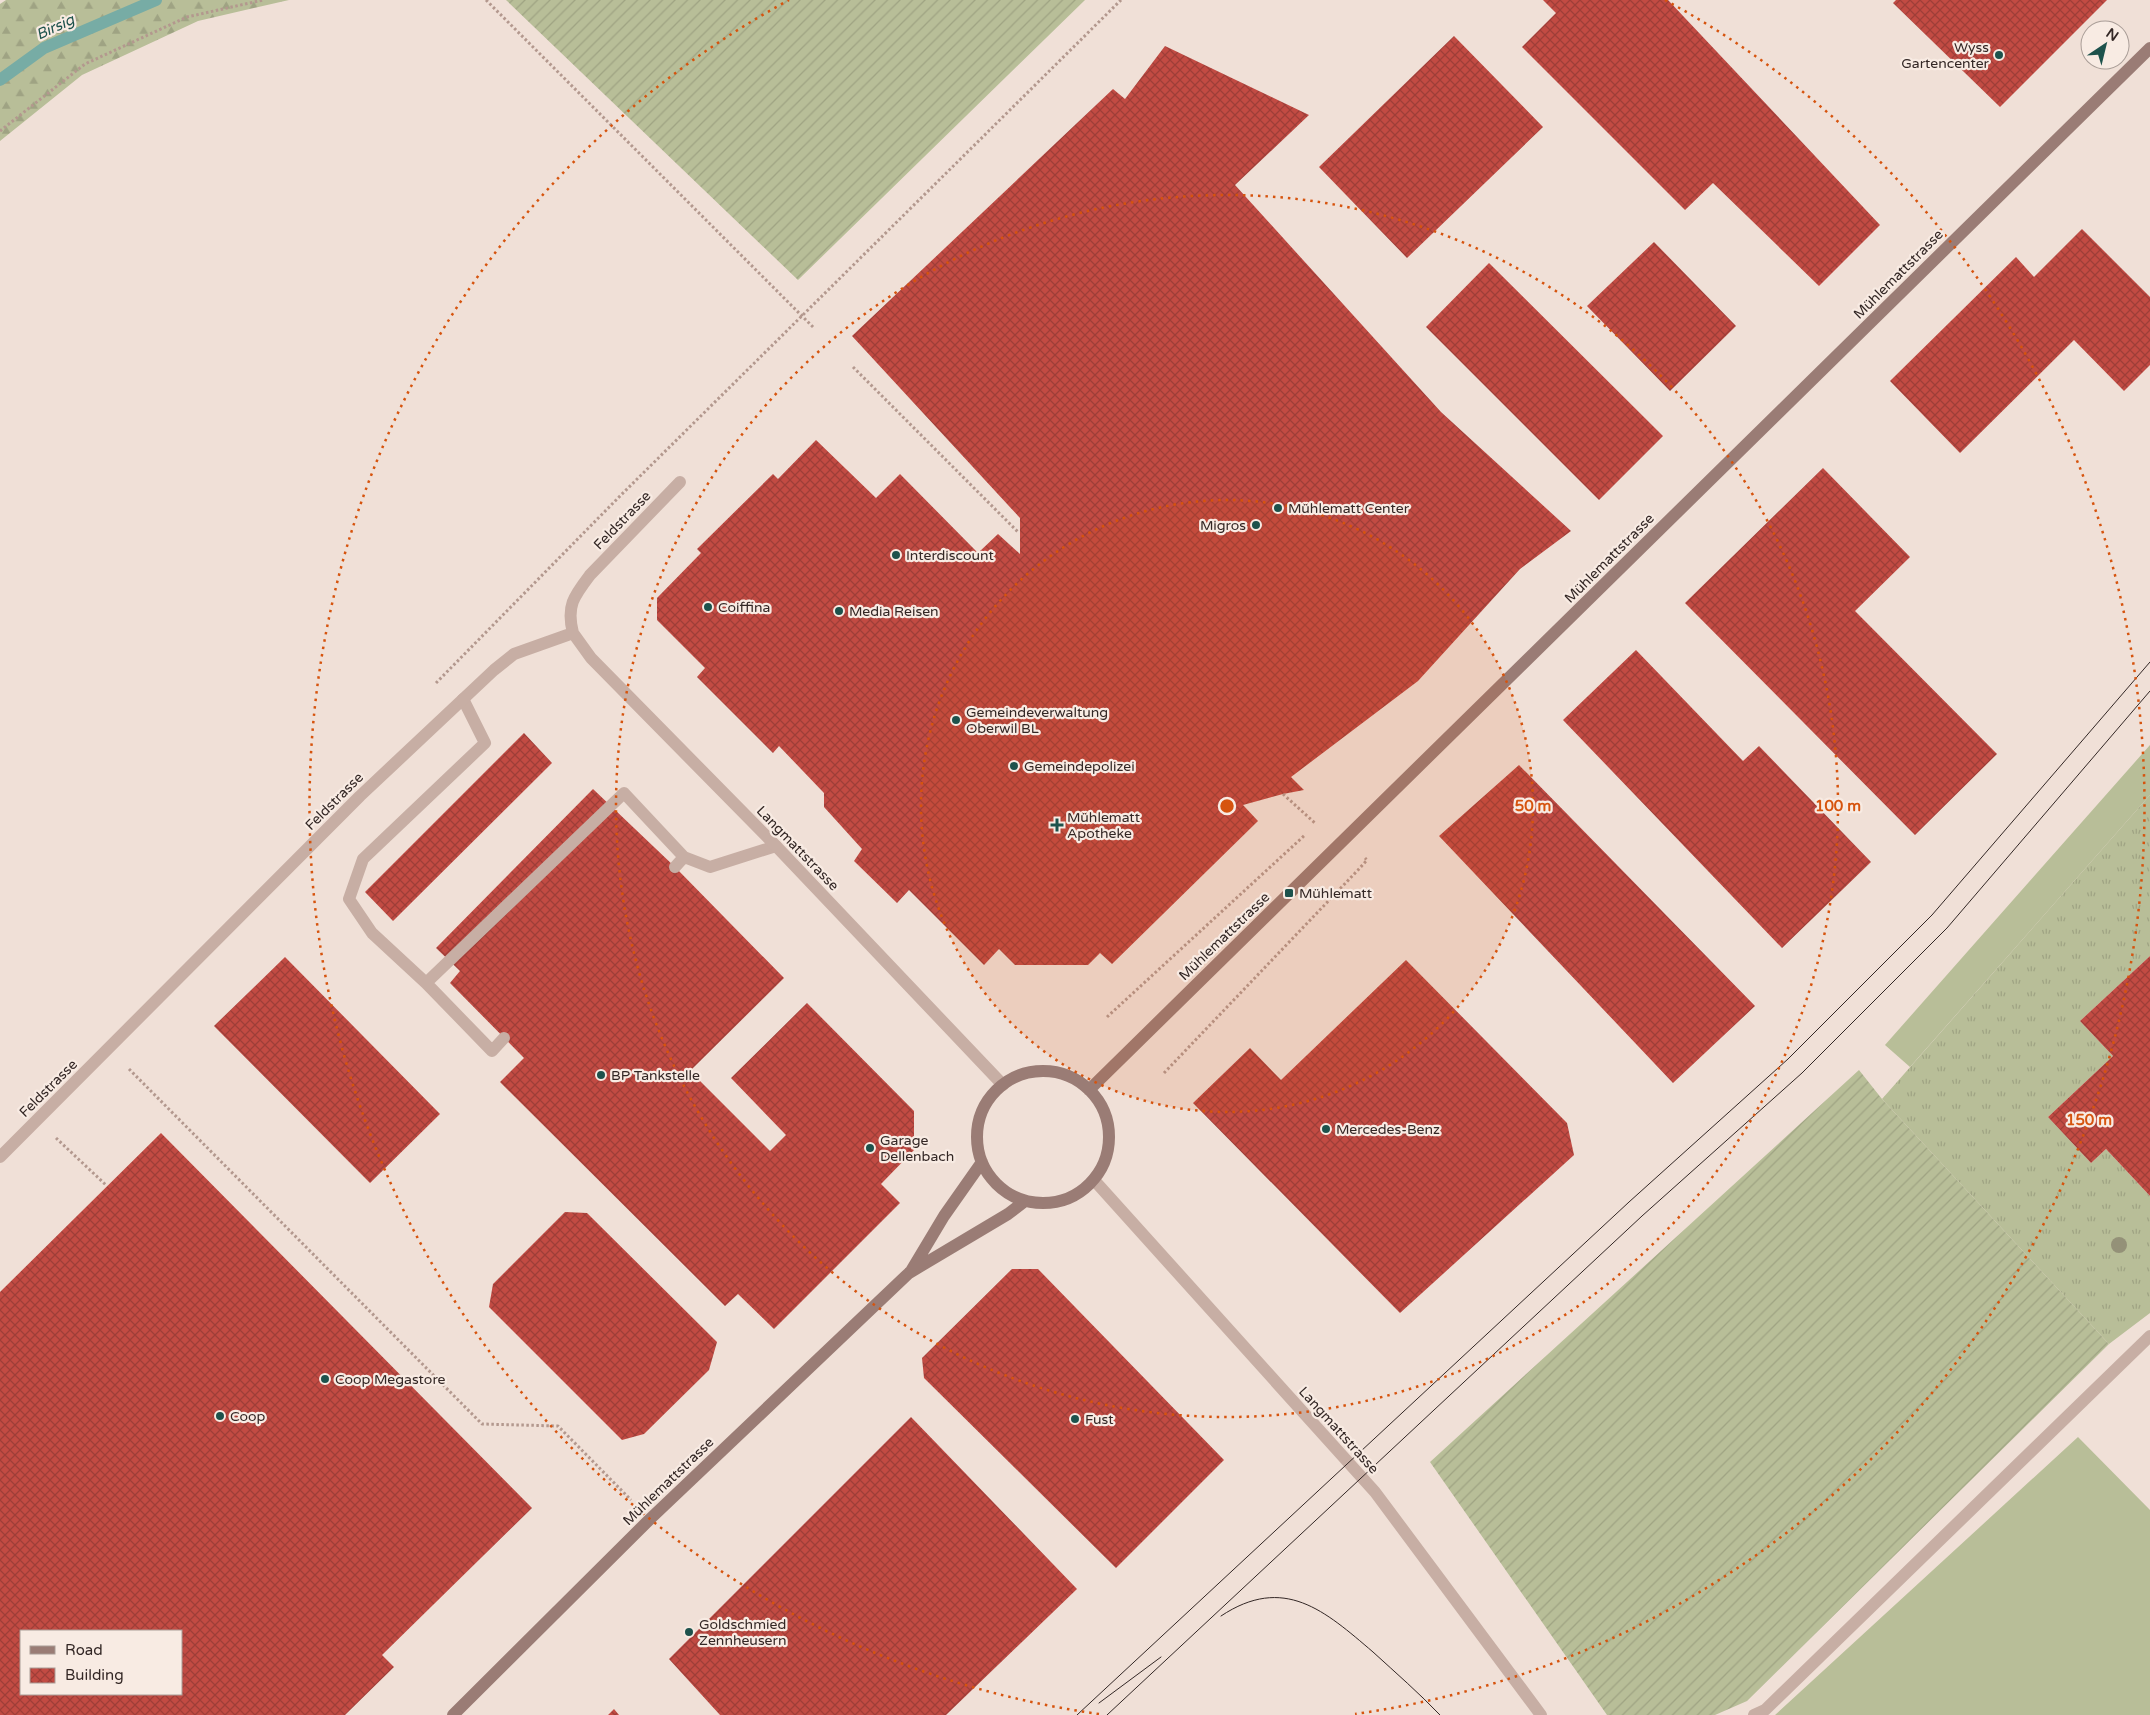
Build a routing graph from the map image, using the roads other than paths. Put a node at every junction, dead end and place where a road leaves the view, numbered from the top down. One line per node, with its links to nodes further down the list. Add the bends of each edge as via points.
1 (2150, 48): 11 (main road, Mühlemattstrasse)
2 (680, 482): 3 (street, Feldstrasse, via 577,592 569,618)
3 (573, 633): 4 (street, Feldstrasse, via 514,654); 5 (street, Langmattstrasse, via 591,658)
4 (463, 698): 8 (street, via 485,743 364,859 350,899 372,933); 12 (street, Feldstrasse, via 360,796)
5 (776, 846): 6 (street, via 710,868); 10 (street, Langmattstrasse)
6 (684, 858): 7 (street); 8 (street, via 624,793)
7 (674, 867)
8 (426, 983): 9 (street, via 492,1051)
9 (504, 1038)
10 (1003, 1085): 11 (main road, via 1038,1071 1056,1072 1074,1078); 13 (main road, via 988,1100 980,1120 977,1141)
11 (1090, 1090): 14 (main road, via 1104,1110 1110,1134 1107,1158)
12 (0, 1157)
13 (982, 1162): 15 (main road, via 992,1179 1007,1192); 16 (main road, Mühlemattstrasse)
14 (1094, 1180): 15 (main road, via 1080,1193 1063,1200 1044,1204); 19 (street, Langmattstrasse, via 1375,1492)
15 (1025, 1200): 16 (main road, Mühlemattstrasse, via 1008,1214)
16 (909, 1273): 18 (main road, Mühlemattstrasse, via 650,1519)
17 (2150, 1336): 20 (street, via 1765,1710)
18 (452, 1715)
19 (1541, 1715)
20 (1754, 1715)

